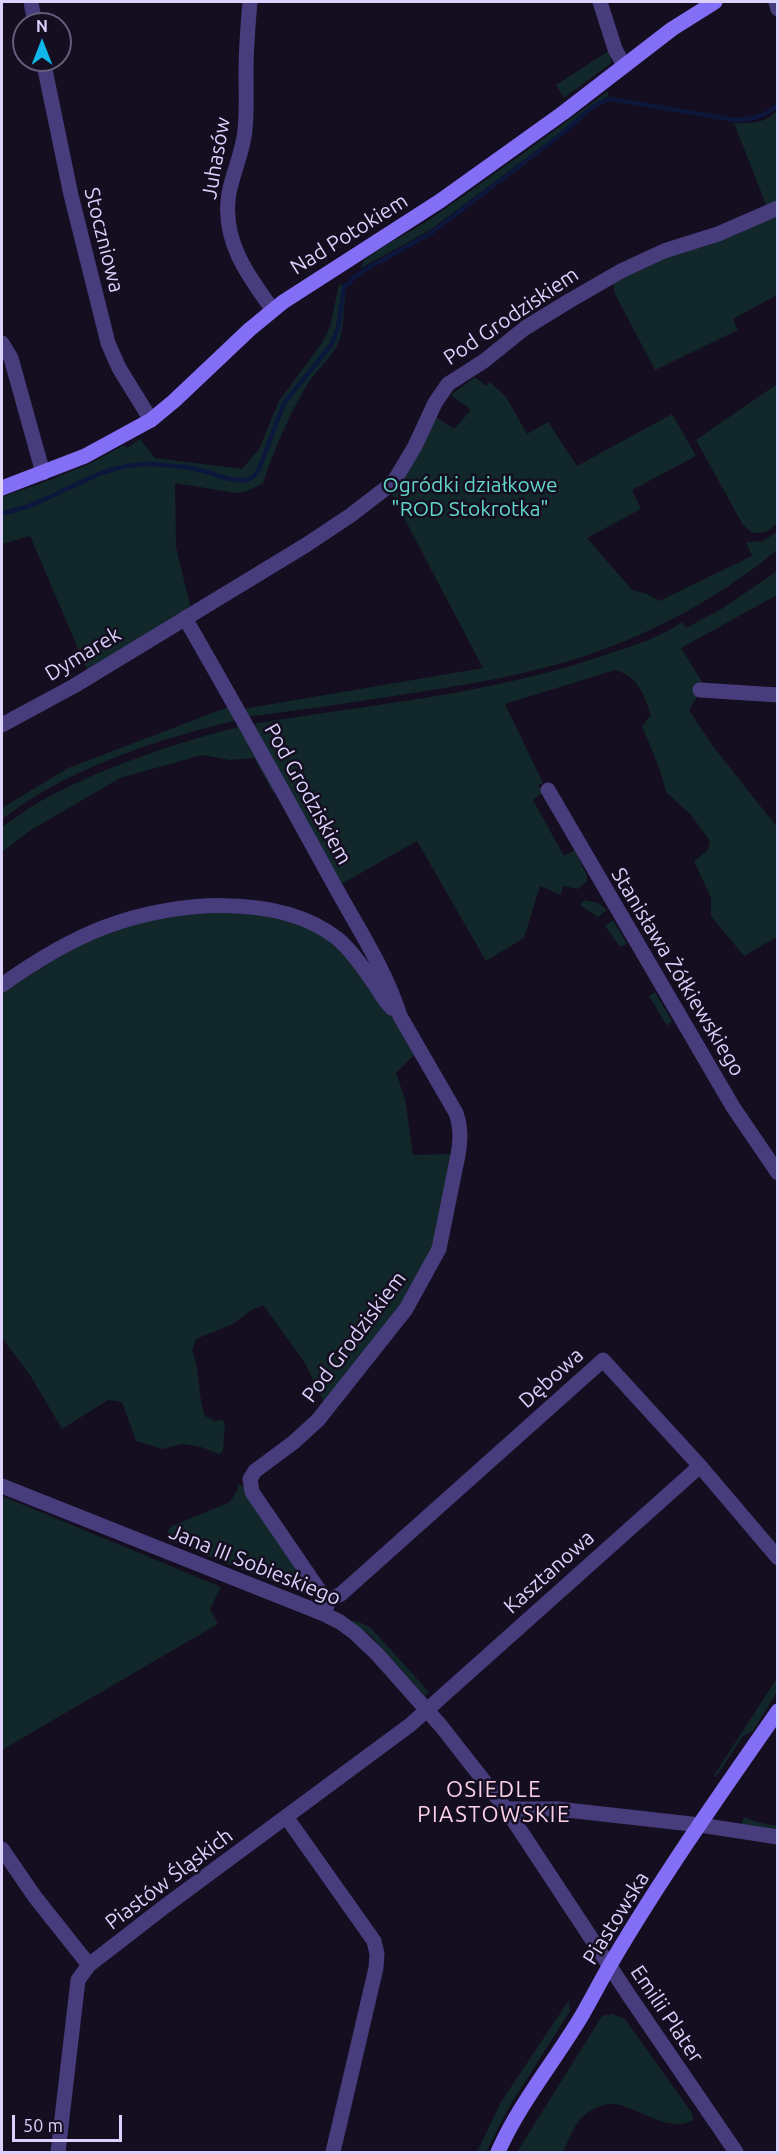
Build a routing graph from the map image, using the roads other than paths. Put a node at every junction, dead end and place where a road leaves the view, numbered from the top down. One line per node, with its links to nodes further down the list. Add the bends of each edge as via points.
1 (250, 2): 9 (street, Juhasów, via 245,133 229,192 228,219 239,260)
2 (600, 2): 6 (street)
3 (715, 2): 6 (street, Nad Potokiem)
4 (776, 2): 5 (street)
5 (777, 9)
6 (624, 66): 9 (street, Nad Potokiem, via 426,211)
7 (45, 72): 11 (street, Stoczniowa, via 108,343)
8 (777, 208): 14 (street, Pod Grodziskiem, via 632,266 525,328 448,384 406,462 386,488 306,545)
9 (273, 310): 11 (street, Nad Potokiem)
10 (2, 343): 12 (street, via 11,358)
11 (151, 420): 12 (street, Nad Potokiem, via 85,456)
12 (43, 473): 13 (street, Nad Potokiem)
13 (2, 488)
14 (185, 618): 17 (street, Dymarek); 20 (street, Pod Grodziskiem, via 374,956)
15 (700, 690): 16 (street)
16 (777, 695)
17 (2, 725)
18 (548, 790): 21 (street, Stanisława Żółkiewskiego, via 733,1107)
19 (2, 985): 20 (street, via 53,951 106,926 164,911 234,906 286,914 322,928 355,956)
20 (400, 1016): 25 (street, Pod Grodziskiem, via 460,1126 460,1148 439,1249 406,1309 318,1420 250,1479 252,1492)
21 (777, 1173)
22 (699, 1466): 24 (street, Dębowa); 25 (street, Dębowa, via 603,1360); 26 (street, Kasztanowa)
23 (2, 1486): 25 (street, Jana III Sobieskiego)
24 (777, 1558)
25 (327, 1606): 26 (street, Jana III Sobieskiego)
26 (427, 1711): 28 (street, Jana III Sobieskiego); 29 (street, Piastów Śląskich)
27 (777, 1711): 30 (street, Piastowska)
28 (506, 1809): 30 (street, via 558,1809); 34 (street, Emilii Plater)
29 (287, 1818): 33 (street, Piastów Śląskich); 36 (street, via 374,1941 377,1954)
30 (700, 1825): 31 (street); 34 (street, Piastowska)
31 (777, 1837)
32 (2, 1849): 33 (street, via 34,1897)
33 (89, 1965): 35 (street, Piastów Śląskich, via 78,1980)
34 (609, 1966): 37 (street, Piastowska); 38 (street, Emilii Plater)
35 (58, 2152)
36 (333, 2152)
37 (498, 2152)
38 (736, 2152)

